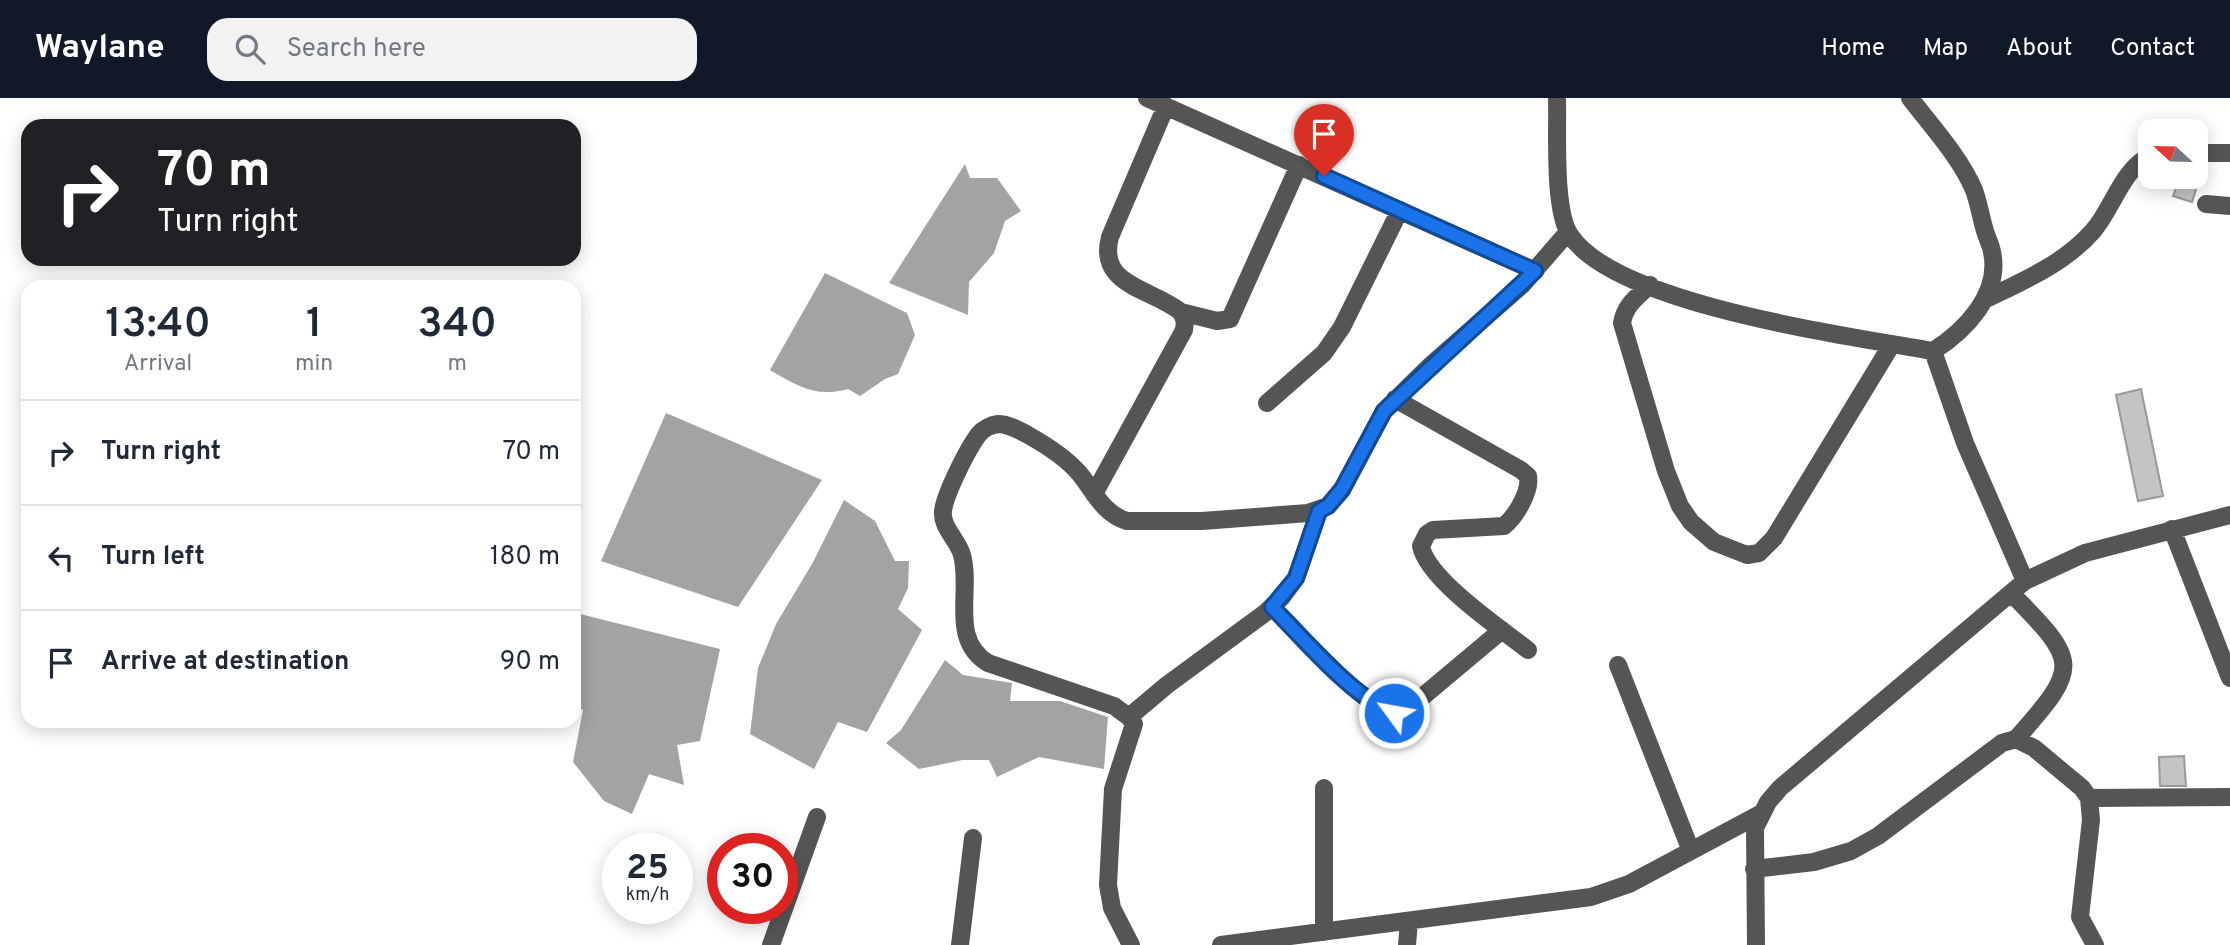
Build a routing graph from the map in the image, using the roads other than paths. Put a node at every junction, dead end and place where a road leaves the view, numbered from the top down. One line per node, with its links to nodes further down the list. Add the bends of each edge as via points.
1 (1147, 98): 4 (street)
2 (1557, 98): 12 (street, via 1559,182)
3 (1910, 98): 15 (street, via 1973,188 1993,253)
4 (1166, 107): 7 (street); 16 (street, via 1110,237 1106,257 1115,274)
5 (2208, 153): 6 (street)
6 (2230, 153)
7 (1299, 165): 11 (street); 16 (street, via 1230,319 1217,321)
8 (2138, 165): 15 (street, via 2105,216 2073,251)
9 (2206, 204): 10 (street)
10 (2230, 206)
11 (1400, 210): 13 (street); 20 (street, via 1342,327 1316,360)
12 (1568, 233): 13 (street); 14 (street, via 1584,252)
13 (1535, 271): 19 (street)
14 (1650, 285): 17 (street, via 1780,324); 17 (street, via 1630,303 1622,323 1666,471 1691,522 1714,542 1747,555 1759,553 1774,538)
15 (1984, 300): 18 (street, via 1966,325)
16 (1181, 312): 21 (street, via 1185,321 1181,336)
17 (1892, 344): 18 (street)
18 (1933, 351): 25 (street, via 1965,443)
19 (1395, 399): 22 (street, via 1374,426 1342,489); 28 (street, via 1528,476 1527,490 1504,526 1433,530 1421,546 1444,581)
20 (1268, 403)
21 (1094, 494): 22 (street, via 1110,514 1138,522); 32 (street, via 1070,464 1047,446 1017,429 995,424 979,433 961,466 943,518 962,555 965,631 978,657 1114,706)
22 (1319, 511): 27 (street, via 1296,578)
23 (2230, 515): 24 (street)
24 (2172, 529): 25 (street, via 2085,553); 31 (street)
25 (2025, 581): 26 (street)
26 (2011, 593): 33 (street, via 2063,653 2065,668 2048,703); 37 (street, via 1780,788)
27 (1272, 607): 28 (street, via 1342,676 1394,713 1409,708); 32 (street)
28 (1502, 630): 29 (street)
29 (1528, 650)
30 (1618, 665): 40 (street)
31 (2230, 678)
32 (1129, 717): 47 (street, via 1133,731 1111,802 1108,885 1112,908)
33 (2016, 739): 36 (street, via 2034,748); 41 (street, via 2002,743 1878,836 1851,851 1814,862)
34 (1324, 788): 43 (street)
35 (2230, 797): 36 (street)
36 (2089, 798): 51 (street, via 2091,820 2080,918)
37 (1762, 813): 40 (street); 41 (street, via 1755,828)
38 (817, 817): 45 (street)
39 (973, 838): 46 (street)
40 (1690, 851): 42 (street, via 1629,884 1591,897)
41 (1754, 869): 50 (street)
42 (1409, 921): 43 (street); 49 (street)
43 (1324, 932): 44 (street)
44 (1288, 941): 48 (street)
45 (771, 945)
46 (960, 945)
47 (1131, 945)
48 (1221, 945)
49 (1407, 945)
50 (1756, 945)
51 (2095, 945)

